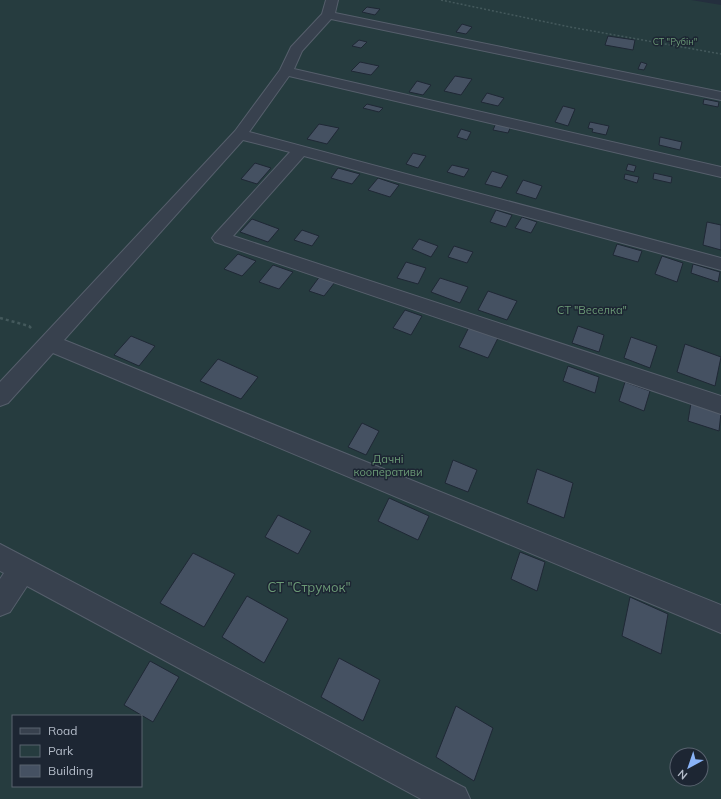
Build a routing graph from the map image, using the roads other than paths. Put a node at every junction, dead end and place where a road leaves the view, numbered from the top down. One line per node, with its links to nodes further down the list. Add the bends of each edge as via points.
1 (330, 8): 2 (street, via 296,50); 3 (street)
2 (286, 71): 4 (street); 6 (street)
3 (721, 96)
4 (240, 134): 5 (street); 8 (street)
5 (301, 150): 7 (street); 10 (street, via 222,238)
6 (721, 172)
7 (721, 264)
8 (49, 343): 9 (street); 13 (street)
9 (0, 397)
10 (721, 405)
11 (11, 563): 12 (street); 14 (street)
12 (0, 602)
13 (721, 619)
14 (454, 799)

